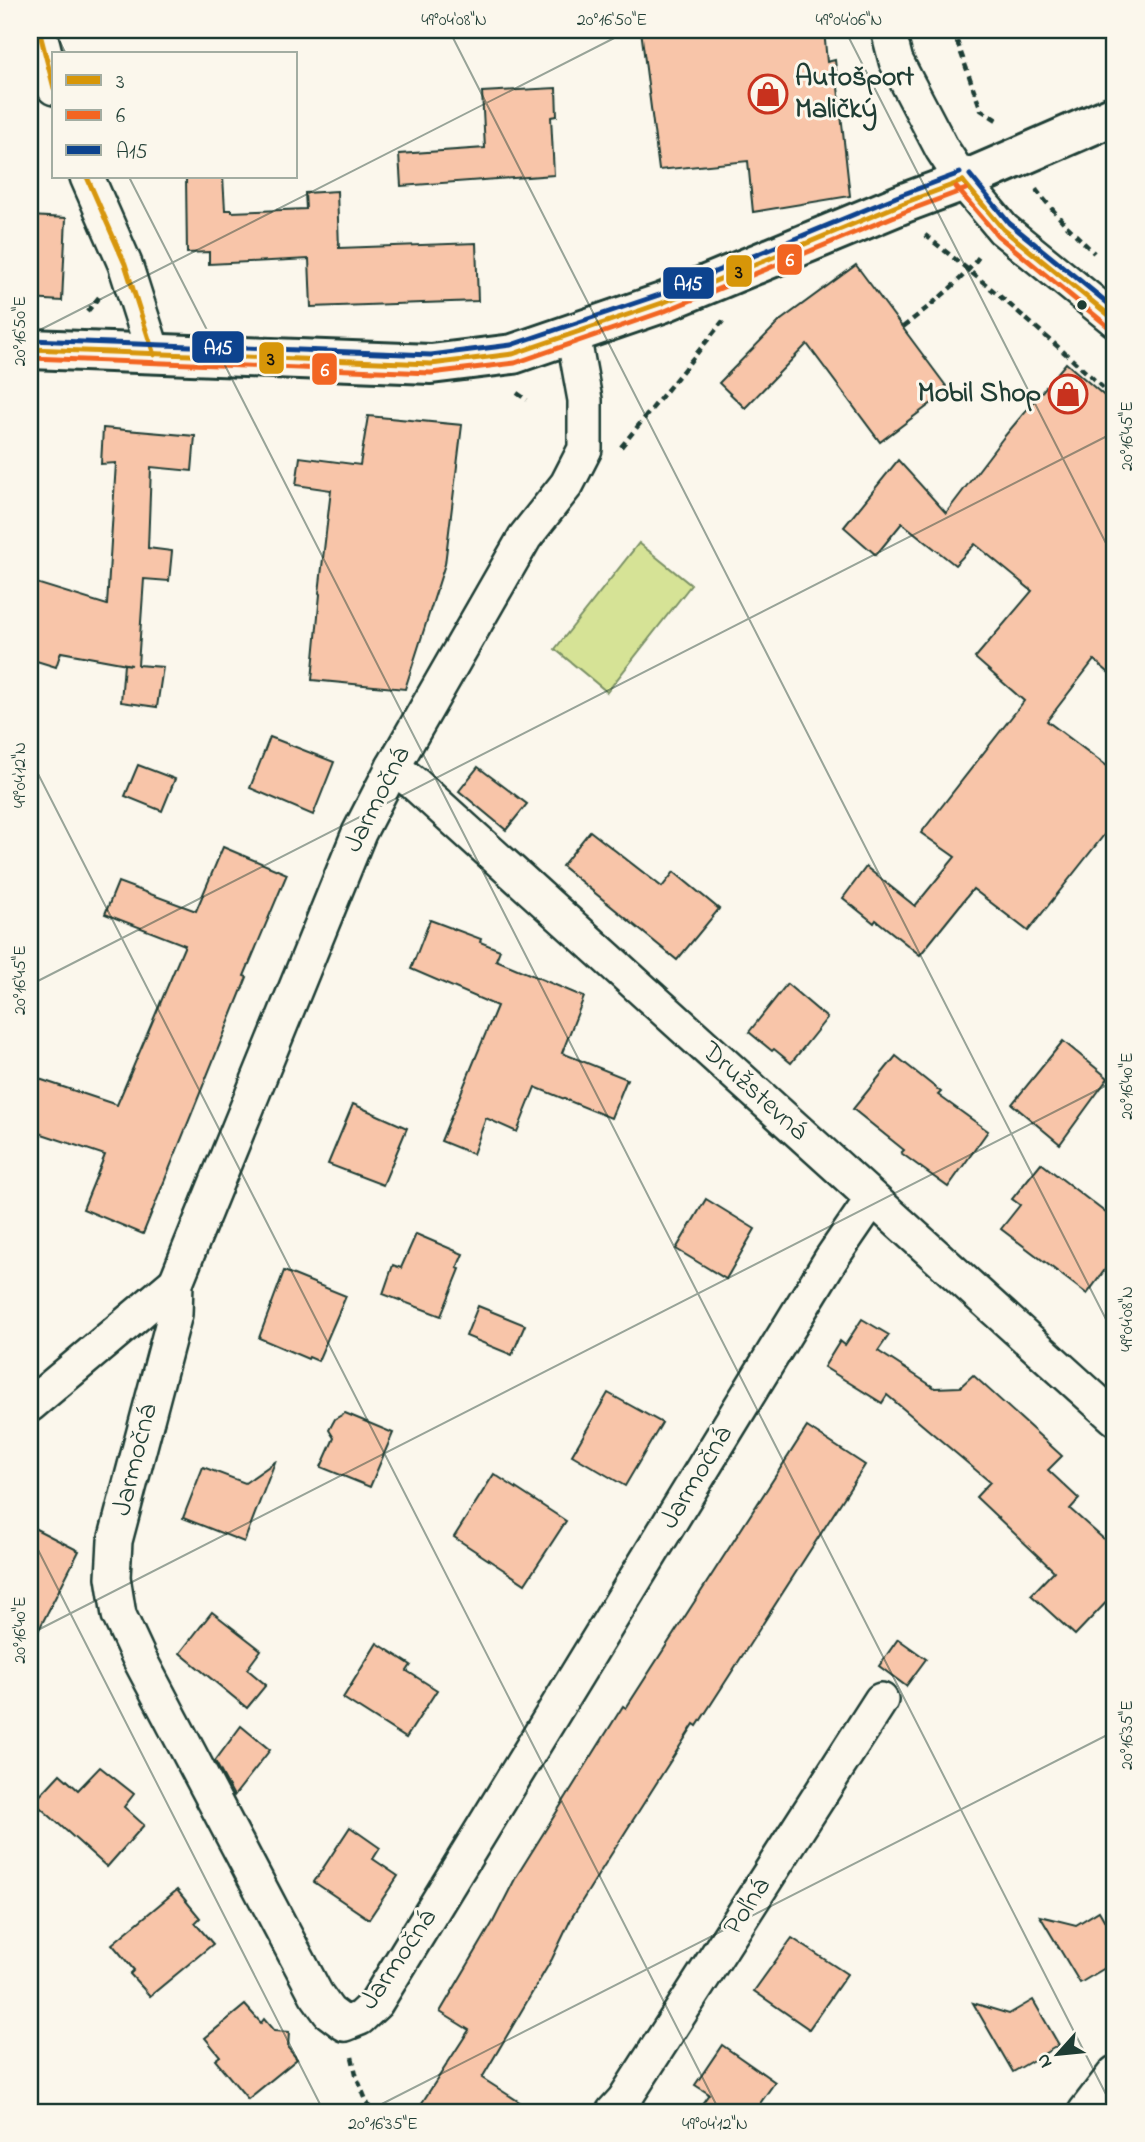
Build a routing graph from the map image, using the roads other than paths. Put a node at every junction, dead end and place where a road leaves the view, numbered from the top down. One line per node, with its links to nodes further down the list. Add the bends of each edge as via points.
1 (39, 30): 3 (street)
2 (888, 30): 6 (street, via 897,61)
3 (52, 80)
4 (1115, 115): 6 (street)
5 (87, 178): 10 (street, via 125,264)
6 (963, 181): 7 (street, via 1003,229); 8 (street, via 662,303)
7 (1115, 320)
8 (573, 334): 10 (street, via 513,354 431,365); 11 (street, Jarmočná, via 585,400 585,449 567,484 525,537)
9 (30, 349): 10 (street)
10 (154, 355)
11 (393, 767): 12 (street, Družstevná); 13 (street, Jarmočná, via 359,832)
12 (872, 1199): 13 (street, Jarmočná, via 376,2003 345,2024 316,1994 119,1615 113,1577 116,1541 175,1314); 15 (street, Družstevná)
13 (176, 1282): 14 (street, Jarmočná)
14 (30, 1405)
15 (1115, 1418)
16 (881, 1700): 18 (street, Poľná)
17 (1115, 2073): 19 (street)
18 (613, 2112)
19 (1086, 2112)

